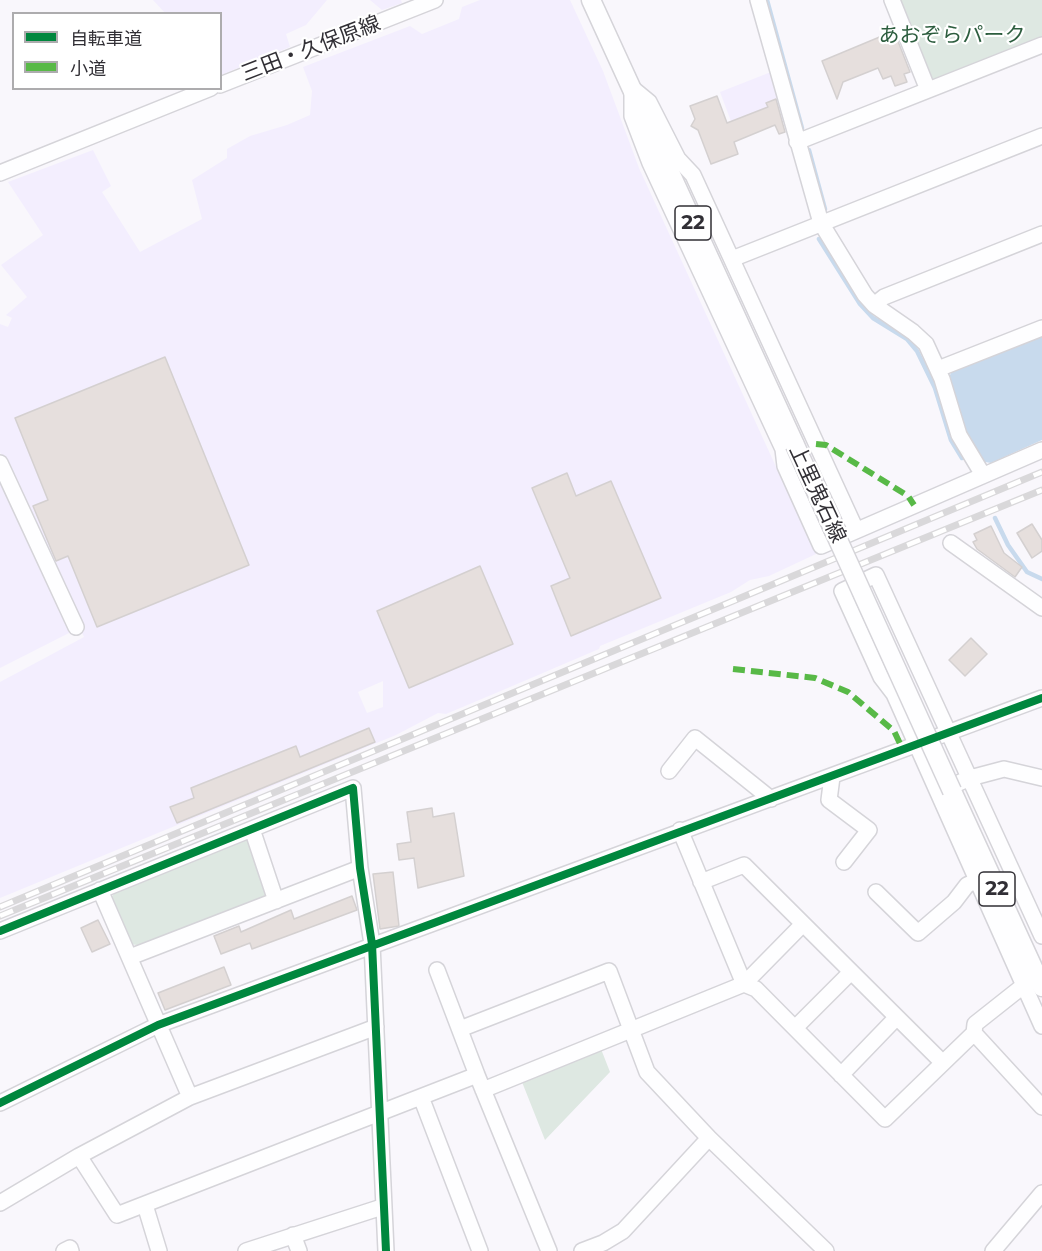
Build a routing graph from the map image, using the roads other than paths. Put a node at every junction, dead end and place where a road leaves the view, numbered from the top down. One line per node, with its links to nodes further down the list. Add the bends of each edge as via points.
1 (435, 0): 6 (street, 三田・久保原線)
2 (591, 0): 7 (main road, 上里鬼石線 / 22)
3 (758, 0): 11 (street)
4 (892, 0): 9 (street)
5 (1042, 45): 9 (street)
6 (222, 83)
7 (632, 88): 15 (street, via 649,102 678,159 693,175); 22 (street, via 632,116 650,163 783,449 785,466 821,546); 33 (main road, 上里鬼石線 / 22, bridge, via 795,445)
8 (206, 90): 12 (street)
9 (928, 90): 11 (street)
10 (1042, 136): 13 (street)
11 (797, 142): 13 (street)
12 (0, 173)
13 (821, 224): 15 (street); 16 (street)
14 (1042, 234): 16 (street, via 884,297)
15 (732, 259): 22 (street)
16 (874, 305): 18 (street, via 926,344)
17 (1042, 327): 18 (street)
18 (938, 369): 21 (street, via 959,435)
19 (1042, 450): 21 (street)
20 (0, 463): 25 (street)
21 (983, 475): 22 (street)
22 (856, 530)
23 (951, 543): 24 (street)
24 (1042, 608)
25 (76, 627)
26 (1042, 698): 27 (street)
27 (950, 732): 28 (street); 28 (street, via 876,575 842,591); 31 (street)
28 (915, 745): 30 (street); 33 (street)
29 (669, 771): 34 (street, via 695,738)
30 (832, 777): 34 (street); 37 (street, via 830,800 868,830)
31 (970, 778): 32 (street, via 1004,769); 33 (street); 46 (street)
32 (1042, 778)
33 (945, 791): 39 (street); 53 (main road, 上里鬼石線 / 22)
34 (771, 799): 36 (street)
35 (252, 829): 38 (street, via 353,788); 41 (street); 43 (street)
36 (680, 830): 40 (street); 47 (street)
37 (844, 862)
38 (360, 868): 43 (street); 47 (street)
39 (978, 880): 42 (street, via 967,885 954,902 918,933); 52 (street)
40 (701, 882): 44 (street, via 744,865); 51 (street)
41 (100, 890): 45 (street); 48 (street)
42 (876, 892)
43 (276, 902): 48 (street)
44 (802, 925): 50 (street); 51 (street)
45 (0, 931)
46 (1042, 936)
47 (372, 944): 55 (street); 57 (street)
48 (130, 957): 55 (street)
49 (437, 970): 60 (street)
50 (850, 973): 54 (street); 59 (street)
51 (744, 984): 58 (street); 59 (street, via 756,989)
52 (1023, 986): 56 (street); 61 (street, via 975,1024)
53 (1042, 987)
54 (896, 1018): 62 (street); 63 (street)
55 (158, 1025): 66 (street); 68 (street)
56 (1042, 1026)
57 (376, 1027): 66 (street); 70 (street)
58 (632, 1028): 60 (street, via 609,971); 65 (street); 71 (street, via 647,1072)
59 (795, 1028): 63 (street)
60 (460, 1029): 64 (street)
61 (974, 1033): 62 (street); 69 (street)
62 (942, 1062): 63 (street, via 885,1119)
63 (841, 1075)
64 (477, 1076): 65 (street); 67 (street)
65 (483, 1090): 85 (street)
66 (190, 1097): 72 (street)
67 (421, 1097): 70 (street); 84 (street)
68 (0, 1103)
69 (1042, 1107)
70 (380, 1113): 75 (street); 76 (street)
71 (709, 1138): 86 (street, via 623,1231); 87 (street)
72 (79, 1156): 74 (street); 75 (street, via 117,1215)
73 (1042, 1193): 88 (street)
74 (0, 1203)
75 (145, 1205): 80 (street)
76 (382, 1207): 77 (street); 83 (street)
77 (293, 1235): 81 (street); 82 (street)
78 (64, 1251): 79 (street)
79 (71, 1251)
80 (159, 1251)
81 (246, 1251)
82 (299, 1251)
83 (386, 1251)
84 (480, 1251)
85 (549, 1251)
86 (582, 1251)
87 (826, 1251)
88 (993, 1251)

